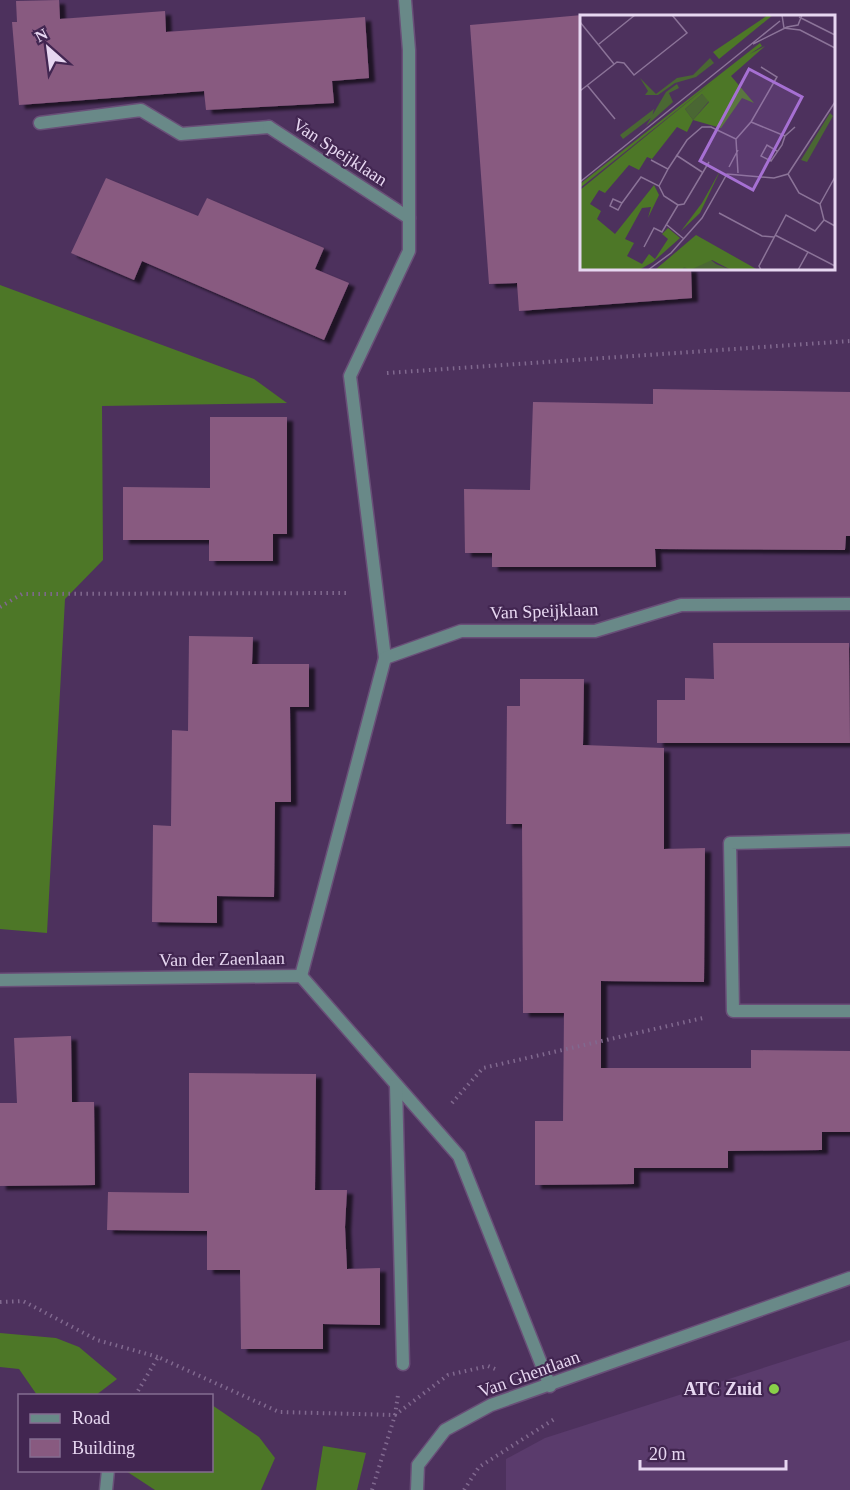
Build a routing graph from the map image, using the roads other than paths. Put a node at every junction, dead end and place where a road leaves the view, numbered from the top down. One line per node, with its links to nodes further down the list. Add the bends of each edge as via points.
1 (405, 0): 3 (street, Van Speijklaan)
2 (40, 123): 3 (street, Van Speijklaan, via 141,110 181,134 269,128)
3 (409, 218): 5 (street, Van Speijklaan, via 409,251 350,375)
4 (850, 604): 5 (street, Van Speijklaan, via 681,605 595,631 461,631)
5 (385, 658): 7 (street)
6 (850, 840): 9 (street, via 730,843 733,1011)
7 (301, 976): 8 (street, Van der Zaenlaan); 10 (street, Van der Zaenlaan)
8 (0, 980)
9 (850, 1011)
10 (396, 1085): 12 (street); 13 (street, Van der Zaenlaan, via 459,1156)
11 (850, 1278): 13 (street, Van Ghentlaan)
12 (403, 1364)
13 (550, 1386): 16 (street, Van Ghentlaan, via 491,1405 445,1430 418,1465)
14 (108, 1472): 15 (street)
15 (106, 1490)
16 (417, 1490)

